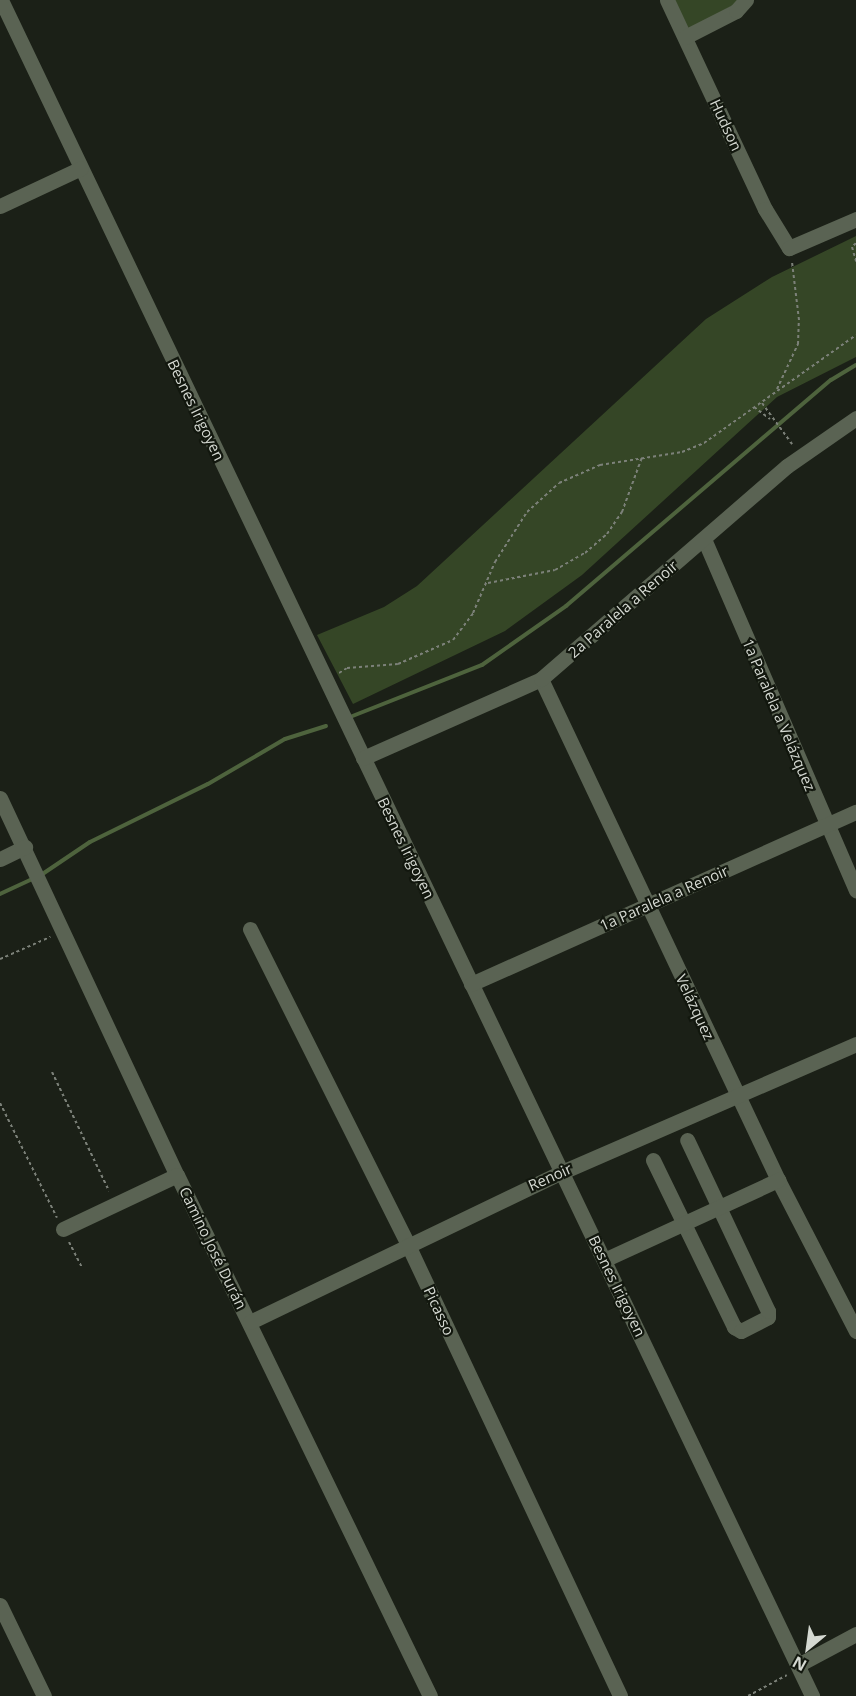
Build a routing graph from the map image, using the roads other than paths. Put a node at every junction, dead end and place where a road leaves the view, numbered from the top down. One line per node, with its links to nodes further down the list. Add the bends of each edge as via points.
1 (1, 0): 5 (street, Besnes Irigoyen)
2 (667, 0): 4 (street, Hudson)
3 (746, 0): 4 (street, via 736,10)
4 (685, 37): 7 (street, Hudson, via 765,208 789,248)
5 (81, 168): 6 (street); 11 (street, Besnes Irigoyen)
6 (0, 206)
7 (856, 219)
8 (856, 418): 9 (street, 2a Paralela a Renoir, via 787,466)
9 (704, 539): 10 (street, 2a Paralela a Renoir); 14 (street, 1a Paralela a Velázquez)
10 (541, 679): 11 (street, 2a Paralela a Renoir); 18 (street, Velázquez)
11 (363, 758): 20 (street, Besnes Irigoyen)
12 (0, 798): 15 (street, Camino José Durán)
13 (856, 812): 14 (street, 1a Paralela a Renoir)
14 (826, 825): 17 (street, 1a Paralela a Velázquez); 18 (street, 1a Paralela a Renoir)
15 (25, 847): 16 (street); 26 (street, Camino José Durán)
16 (0, 859)
17 (856, 891)
18 (647, 905): 20 (street, 1a Paralela a Renoir); 22 (street, Velázquez)
19 (250, 929): 31 (street, Picasso)
20 (471, 984): 25 (street, Besnes Irigoyen)
21 (856, 1044): 22 (street, Renoir)
22 (739, 1097): 25 (street, Renoir); 27 (street, Velázquez)
23 (687, 1140): 28 (street)
24 (653, 1160): 29 (street)
25 (562, 1172): 31 (street, Renoir); 32 (street, Besnes Irigoyen)
26 (177, 1175): 30 (street); 33 (street, Camino José Durán)
27 (778, 1180): 28 (street); 34 (street, Velázquez)
28 (719, 1207): 29 (street); 29 (street, via 768,1311 768,1317 741,1331 734,1327)
29 (682, 1224): 32 (street)
30 (63, 1229)
31 (408, 1245): 33 (street, Renoir); 40 (street, Picasso)
32 (604, 1260): 37 (street, Besnes Irigoyen)
33 (250, 1322): 39 (street, Camino José Durán)
34 (856, 1331)
35 (0, 1605): 38 (street)
36 (856, 1634): 37 (street)
37 (798, 1665): 41 (street, Besnes Irigoyen)
38 (44, 1696)
39 (430, 1696)
40 (620, 1696)
41 (812, 1696)

